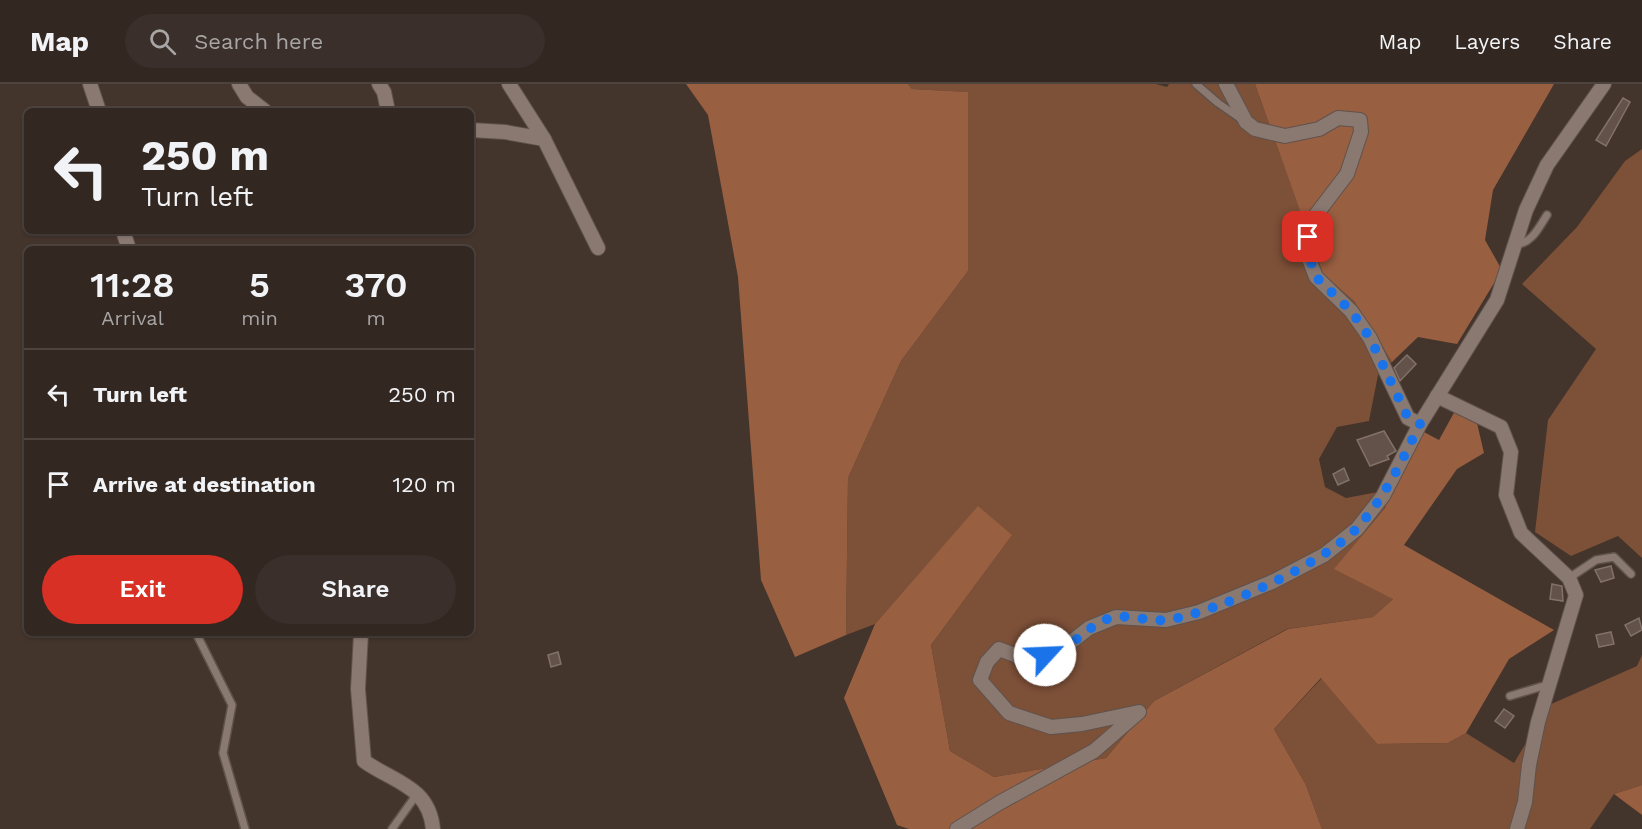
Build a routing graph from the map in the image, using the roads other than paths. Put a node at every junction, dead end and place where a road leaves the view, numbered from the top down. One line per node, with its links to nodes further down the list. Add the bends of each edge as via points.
1 (90, 84): 8 (street)
2 (239, 84): 9 (street)
3 (379, 84): 10 (street)
4 (508, 84): 13 (street)
5 (1196, 84): 11 (lane)
6 (1226, 84): 11 (street)
7 (1604, 84): 15 (street, via 1547,165)
8 (98, 108)
9 (261, 108)
10 (387, 108)
11 (1246, 122): 18 (street, via 1255,129 1285,136 1319,129 1338,118 1360,120 1361,132 1347,174 1312,220 1308,237 1310,259 1316,277 1351,311 1370,338 1408,418)
12 (474, 130): 13 (street)
13 (544, 139): 16 (street)
14 (1547, 216): 15 (lane, via 1529,240)
15 (1515, 244): 17 (street, via 1497,300)
16 (598, 248)
17 (1437, 396): 18 (street); 20 (street, via 1501,427 1511,452 1506,495 1521,533)
18 (1420, 424): 29 (street, via 1383,496 1357,530 1324,555 1199,612 1166,620 1116,617 1089,628 1062,649 1028,660 999,649 987,662 980,680 1009,713 1051,727 1139,712 1094,750)
19 (1632, 574): 20 (lane, via 1614,557 1596,560)
20 (1569, 578): 23 (street, via 1576,595)
21 (198, 636): 26 (lane, via 232,705 223,753)
22 (361, 636): 25 (street, via 358,689 364,761)
23 (1550, 684): 24 (lane); 30 (street, via 1538,722)
24 (1510, 696)
25 (419, 792): 27 (lane); 28 (street)
26 (245, 829)
27 (392, 829)
28 (433, 829)
29 (957, 829)
30 (1517, 829)

